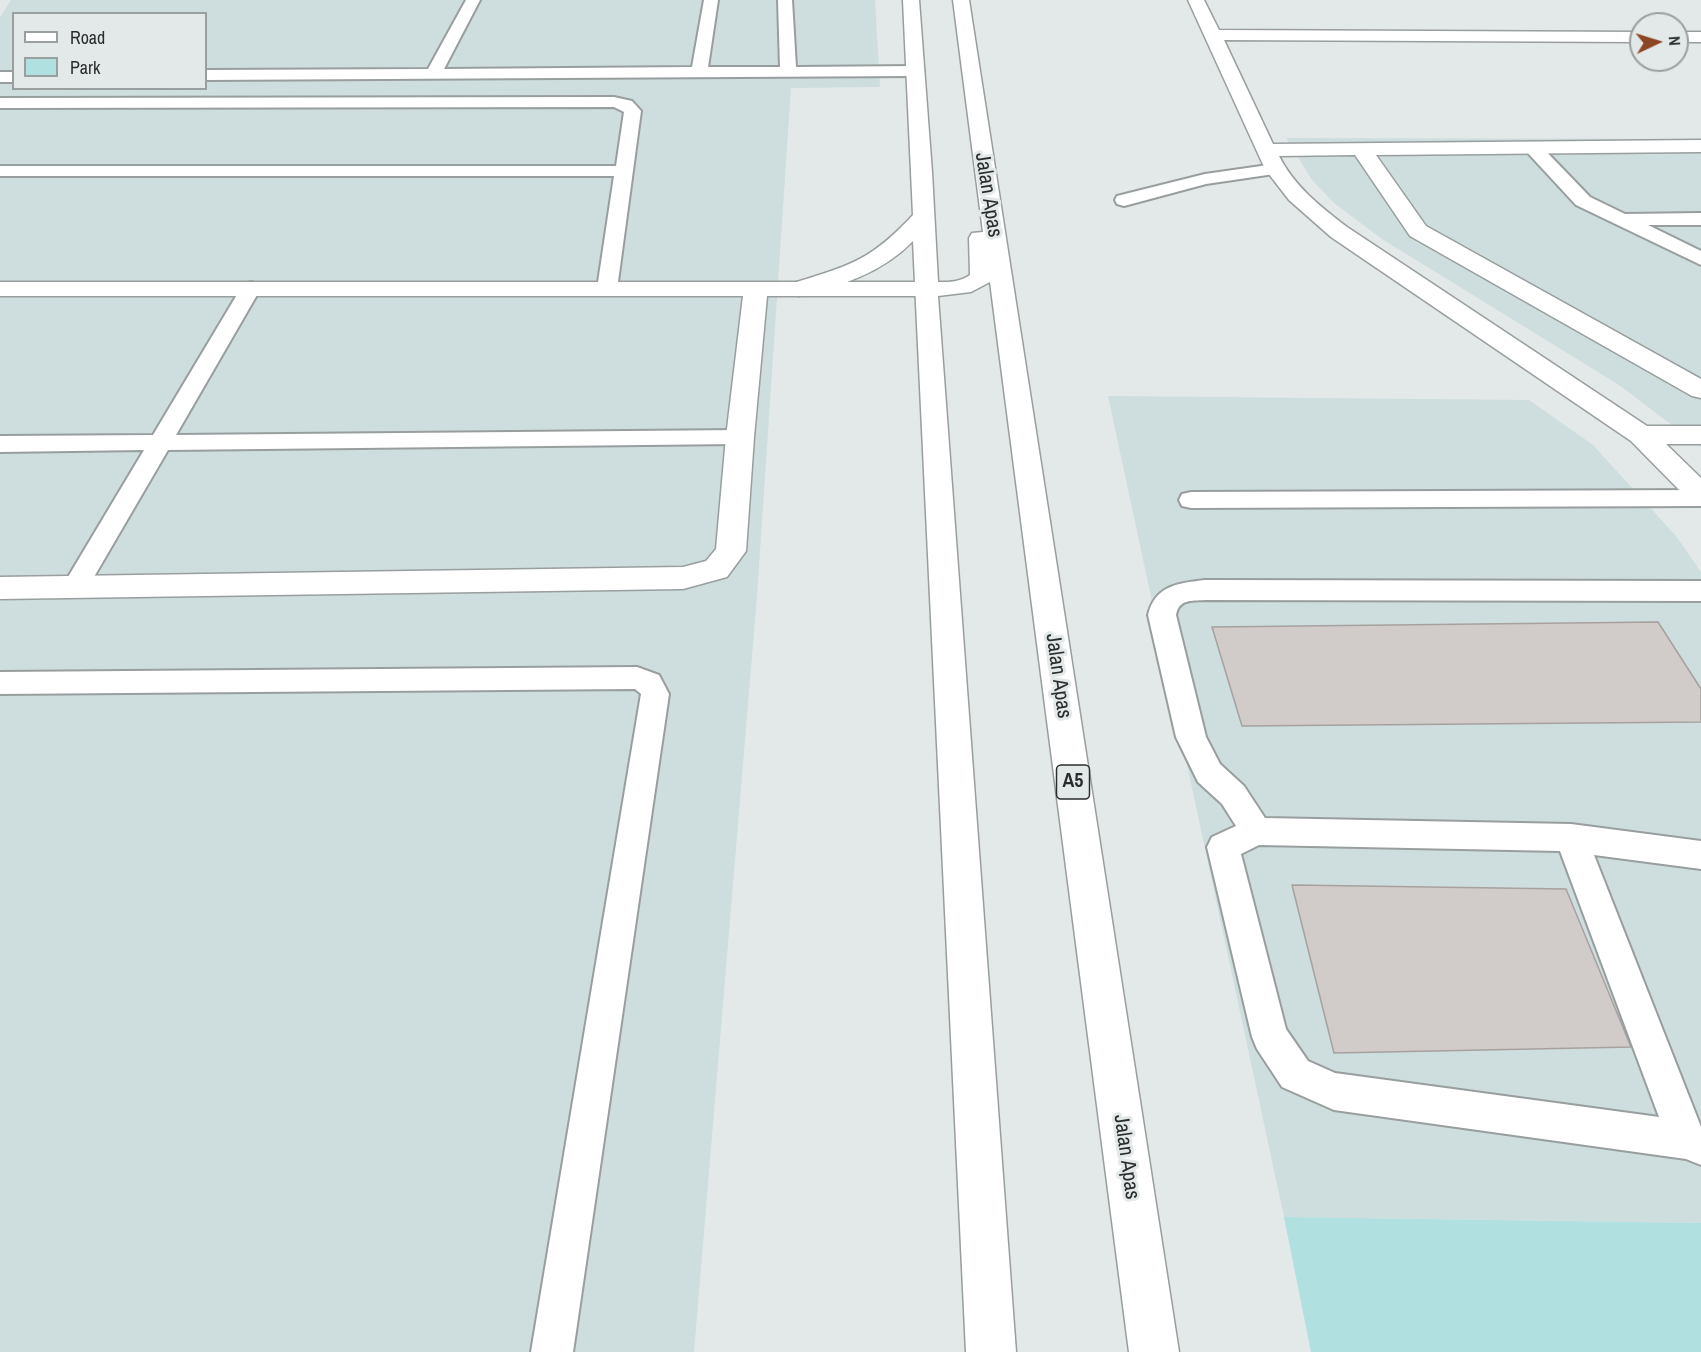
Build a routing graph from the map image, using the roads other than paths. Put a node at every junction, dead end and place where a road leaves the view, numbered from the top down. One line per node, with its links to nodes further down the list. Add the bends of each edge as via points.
1 (473, 0): 11 (lane)
2 (711, 0): 9 (lane)
3 (784, 0): 10 (lane)
4 (911, 0): 13 (main road)
5 (961, 0): 22 (main road, Jalan Apas / A5)
6 (1196, 0): 7 (main road)
7 (1212, 35): 8 (main road); 18 (main road)
8 (1629, 37)
9 (699, 72): 10 (lane); 11 (lane)
10 (788, 72): 13 (lane)
11 (433, 74): 12 (lane)
12 (207, 75)
13 (916, 79): 23 (main road)
14 (0, 103): 20 (lane, via 614,102 633,111)
15 (1701, 146): 16 (main road)
16 (1532, 147): 17 (main road); 25 (lane, via 1583,201)
17 (1360, 149): 18 (main road); 33 (main road, via 1418,231)
18 (1268, 153): 21 (lane, via 1205,179); 34 (main road, via 1290,190 1339,232)
19 (0, 171): 20 (lane)
20 (625, 171): 29 (lane)
21 (1124, 200)
22 (991, 212): 32 (main road, via 979,222 982,277 960,289); 51 (main road, Jalan Apas / A5)
23 (923, 217): 31 (main road, via 878,260); 32 (main road)
24 (1701, 219): 25 (lane)
25 (1618, 220): 26 (lane)
26 (1701, 259)
27 (251, 288): 28 (main road); 29 (main road); 37 (lane)
28 (0, 289)
29 (607, 289): 30 (main road)
30 (756, 289): 31 (main road); 36 (main road)
31 (799, 289): 32 (main road)
32 (926, 289): 50 (main road)
33 (1701, 390)
34 (1641, 435): 35 (main road); 39 (main road)
35 (1701, 435)
36 (740, 437): 37 (lane); 41 (main road, via 731,551 716,570 683,578)
37 (162, 441): 38 (lane); 41 (lane)
38 (0, 444)
39 (1701, 496): 40 (lane)
40 (1191, 500)
41 (75, 587): 42 (main road)
42 (0, 588)
43 (1701, 591): 45 (lane, via 1205,590 1171,596 1163,605 1162,615 1191,737 1209,773 1233,795)
44 (0, 683): 49 (lane, via 637,678 649,683 655,694)
45 (1256, 831): 46 (lane); 48 (lane, via 1224,847 1270,1037 1295,1074 1334,1091)
46 (1571, 838): 47 (lane); 48 (lane)
47 (1701, 855)
48 (1694, 1143)
49 (552, 1352)
50 (991, 1352)
51 (1154, 1352)

